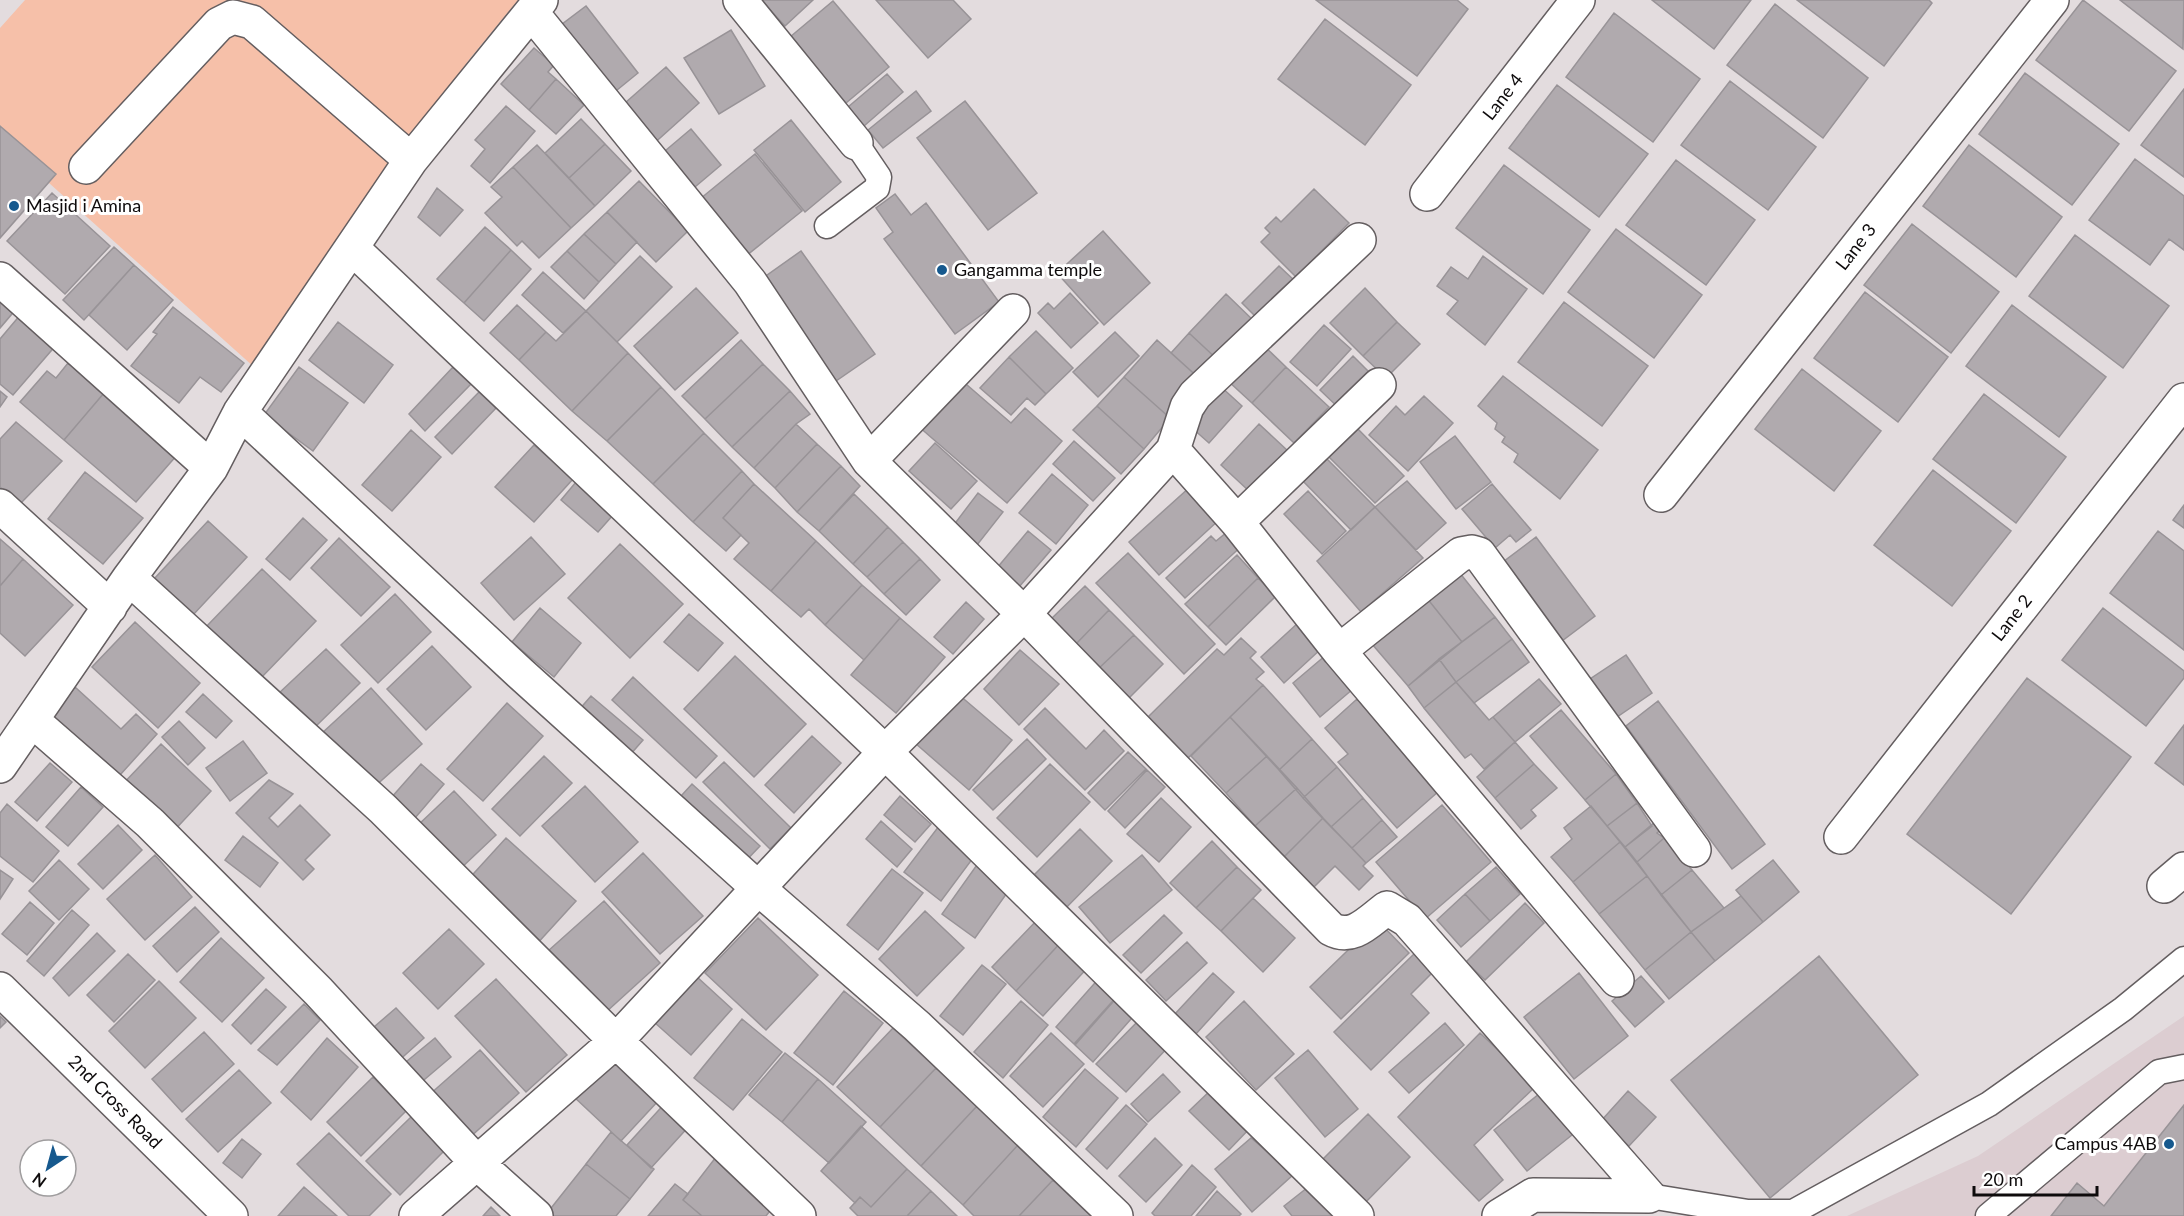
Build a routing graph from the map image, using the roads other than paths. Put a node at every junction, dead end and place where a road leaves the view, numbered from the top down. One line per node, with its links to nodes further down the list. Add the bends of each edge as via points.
1 (740, 0): 5 (street)
2 (1578, 0): 8 (street, Lane 4)
3 (2052, 0): 20 (street, Lane 3)
4 (536, 7): 6 (street); 18 (street, via 750,282)
5 (856, 143): 9 (lane, via 879,177 877,188)
6 (411, 160): 7 (street, via 252,22 233,17 219,24); 11 (street)
7 (86, 167)
8 (1427, 194)
9 (827, 226)
10 (1359, 240): 17 (street, via 1195,395)
11 (352, 248): 16 (street); 28 (street)
12 (0, 279): 19 (street)
13 (1013, 310): 18 (street)
14 (1378, 385): 22 (street)
15 (2184, 400): 30 (street, Lane 2)
16 (240, 412): 19 (street); 32 (street, via 520,673)
17 (1173, 450): 22 (street); 25 (street)
18 (868, 461): 25 (street)
19 (211, 468): 23 (street)
20 (1661, 495)
21 (0, 506): 24 (street)
22 (1237, 522): 26 (street)
23 (129, 578): 24 (street); 36 (street, via 383,809)
24 (110, 607): 27 (street)
25 (1024, 614): 28 (street); 39 (street, via 1331,929 1350,934 1387,908 1407,920)
26 (1339, 651): 31 (street, via 1461,554 1479,554); 34 (street)
27 (33, 721): 29 (street); 38 (street, via 150,823 233,905)
28 (885, 752): 32 (street); 45 (street)
29 (0, 766)
30 (1841, 837)
31 (1694, 850)
32 (759, 888): 36 (street); 44 (street, via 917,1026)
33 (2184, 959): 39 (lane, via 2123,1009 1989,1104 1793,1212 1748,1212)
34 (1617, 980)
35 (0, 988): 40 (street, 2nd Cross Road)
36 (616, 1041): 38 (street); 43 (street)
37 (2184, 1067): 47 (lane, via 2159,1072)
38 (477, 1163): 41 (street); 42 (street)
39 (1648, 1196): 46 (street, via 1533,1195)
40 (231, 1216)
41 (416, 1216)
42 (536, 1216)
43 (799, 1216)
44 (1116, 1216)
45 (1357, 1216)
46 (1499, 1216)
47 (1988, 1216)

